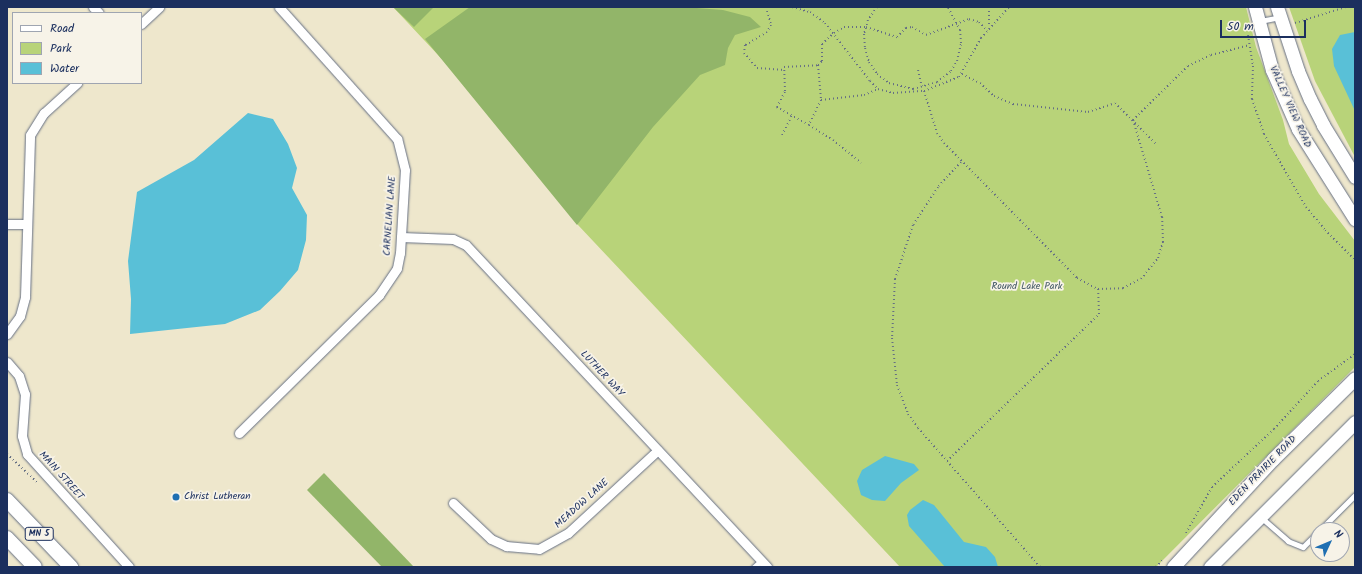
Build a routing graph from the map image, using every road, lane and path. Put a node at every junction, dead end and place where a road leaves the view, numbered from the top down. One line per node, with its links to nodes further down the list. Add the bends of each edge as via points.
1 (159, 7): 15 (street)
2 (279, 7): 43 (street, CARNELIAN LANE, via 397,140 405,170)
3 (751, 7): 4 (path)
4 (766, 7): 24 (path, via 771,26 745,46 744,53 757,68)
5 (792, 7): 20 (path, via 810,12)
6 (877, 7): 17 (path)
7 (949, 7): 13 (path)
8 (989, 7): 18 (path)
9 (1008, 7): 18 (path)
10 (1255, 7): 14 (main road, VALLEY VIEW ROAD)
11 (1346, 7): 16 (path)
12 (1278, 12): 14 (lane); 39 (main road, via 1298,71 1323,125)
13 (958, 22): 17 (path, via 926,35 912,27 906,28 898,37); 19 (path, via 974,20); 28 (path, via 961,43 954,66 942,79)
14 (1258, 22): 40 (main road, VALLEY VIEW ROAD, via 1272,70 1298,129 1317,163)
15 (142, 23)
16 (1295, 23)
17 (866, 27): 20 (path, via 844,27); 28 (path, via 866,55 877,74 895,86)
18 (989, 27): 19 (path)
19 (987, 31): 26 (path)
20 (834, 33): 23 (path, via 822,44 822,61); 29 (path, via 856,65)
21 (1248, 35): 22 (path)
22 (1250, 45): 33 (path, via 1211,55 1188,66); 44 (path, via 1253,66 1252,98 1264,134 1306,207)
23 (818, 65): 24 (path, via 784,67); 31 (path)
24 (784, 70): 32 (path, via 785,91 778,107)
25 (918, 70): 28 (path)
26 (962, 74): 30 (path, via 952,81); 33 (path, via 980,83 994,96 1013,104 1088,112 1116,103)
27 (76, 84): 42 (street, via 44,113 30,135)
28 (922, 88)
29 (878, 89): 30 (path, via 893,93); 31 (path, via 864,95)
30 (924, 91): 37 (path, via 938,133)
31 (821, 100): 34 (path)
32 (792, 115): 34 (path); 35 (path)
33 (1133, 120): 36 (path); 45 (path, via 1162,217 1163,242 1158,258 1141,279 1123,288)
34 (810, 125): 38 (path)
35 (782, 135)
36 (1156, 144)
37 (962, 162): 45 (path, via 1077,278); 54 (path, via 938,187 914,225 895,279 892,303 892,338 897,385 908,414)
38 (861, 163)
39 (1355, 177)
40 (1355, 219)
41 (7, 224): 42 (street)
42 (27, 224): 46 (street, via 25,297 20,316)
43 (401, 236): 51 (street, CARNELIAN LANE, via 396,268 379,295); 52 (street, LUTHER WAY, via 453,239 466,245)
44 (1355, 260)
45 (1098, 289): 54 (path, via 1099,314)
46 (7, 334)
47 (1355, 354): 62 (path, via 1318,380 1274,429 1212,487)
48 (7, 362): 68 (street, MAIN STREET, via 19,376 25,394 22,436 27,454)
49 (1355, 378): 71 (main road, EDEN PRAIRIE ROAD, via 1273,459)
50 (1354, 424): 59 (main road)
51 (239, 433)
52 (658, 450): 58 (street, MEADOW LANE, via 568,533 539,549 506,546 491,539); 65 (street, LUTHER WAY)
53 (7, 454): 55 (path)
54 (947, 461): 69 (path)
55 (18, 464)
56 (1355, 495): 60 (lane)
57 (7, 500): 67 (main road, MN 5)
58 (453, 504)
59 (1260, 516): 63 (lane, via 1288,541 1302,547); 72 (main road)
60 (1328, 522)
61 (7, 538): 66 (main road, MN 5)
62 (1182, 538)
63 (1310, 539)
64 (1166, 556): 70 (path)
65 (761, 565)
66 (35, 567)
67 (71, 567)
68 (129, 567)
69 (1040, 567)
70 (1156, 567)
71 (1173, 567)
72 (1210, 567)

